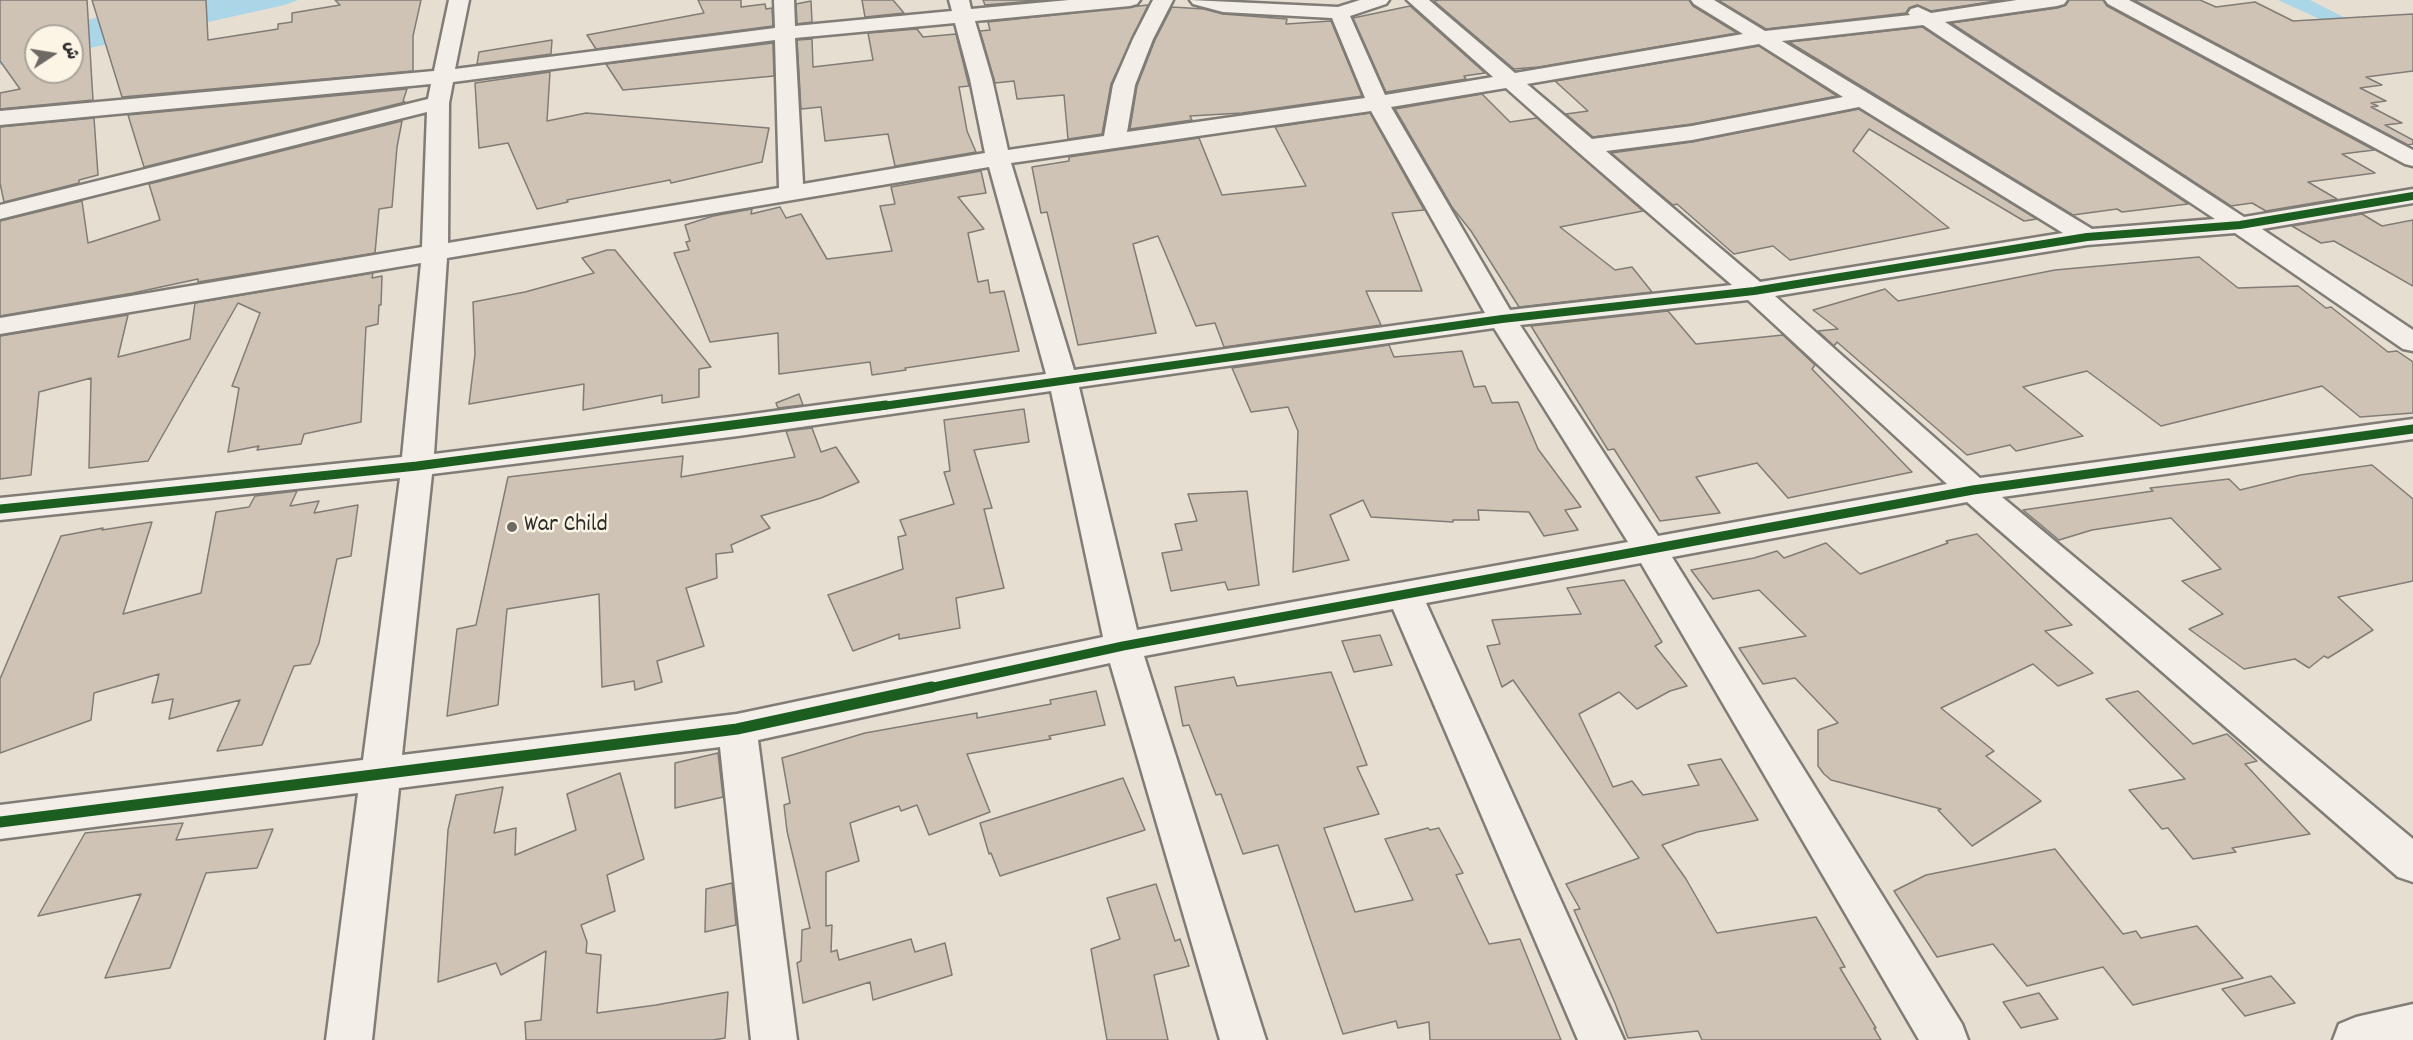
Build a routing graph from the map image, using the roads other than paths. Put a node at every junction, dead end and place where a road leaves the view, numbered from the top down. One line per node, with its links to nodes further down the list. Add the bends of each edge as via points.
1 (459, 0): 18 (street)
2 (784, 0): 15 (street)
3 (1130, 0): 12 (street)
4 (1163, 0): 22 (street, via 1124,85)
5 (1200, 0): 13 (street, via 1223,6)
6 (1379, 0): 13 (street)
7 (1417, 0): 17 (street)
8 (1701, 0): 16 (street)
9 (1899, 0): 14 (street)
10 (2057, 0): 14 (street)
11 (2115, 0): 25 (street)
12 (961, 8): 15 (street); 24 (street)
13 (1339, 13): 20 (street)
14 (1927, 19): 16 (street); 29 (street)
15 (784, 33): 18 (street); 26 (street)
16 (1764, 37): 17 (street); 19 (street)
17 (1510, 80): 20 (street); 23 (street)
18 (440, 90): 21 (street); 28 (street); 31 (street)
19 (1865, 99): 23 (street, via 1692,133); 30 (street)
20 (1378, 103): 22 (street); 33 (street)
21 (0, 118)
22 (1114, 142): 24 (street)
23 (1586, 147): 32 (street)
24 (998, 158): 26 (street); 36 (street)
25 (2413, 159)
26 (791, 193): 31 (street)
27 (2413, 196): 29 (street)
28 (0, 212)
29 (2240, 225): 30 (street); 35 (street)
30 (2086, 237): 32 (street)
31 (435, 252): 34 (street); 38 (street)
32 (1754, 291): 33 (street); 39 (street)
33 (1502, 320): 36 (street); 41 (street)
34 (0, 326)
35 (2413, 343)
36 (1063, 381): 38 (street); 43 (street)
37 (2413, 429): 39 (street)
38 (417, 466): 40 (street); 45 (street)
39 (1973, 490): 41 (street); 47 (street)
40 (0, 509)
41 (1650, 550): 42 (street); 53 (street)
42 (1404, 593): 43 (street); 52 (street)
43 (1123, 646): 44 (street); 51 (street)
44 (738, 729): 45 (street); 50 (street)
45 (380, 773): 46 (street); 49 (street)
46 (0, 822)
47 (2413, 864)
48 (2413, 1026): 54 (street)
49 (349, 1040)
50 (774, 1040)
51 (1243, 1040)
52 (1600, 1040)
53 (1945, 1040)
54 (2356, 1040)

